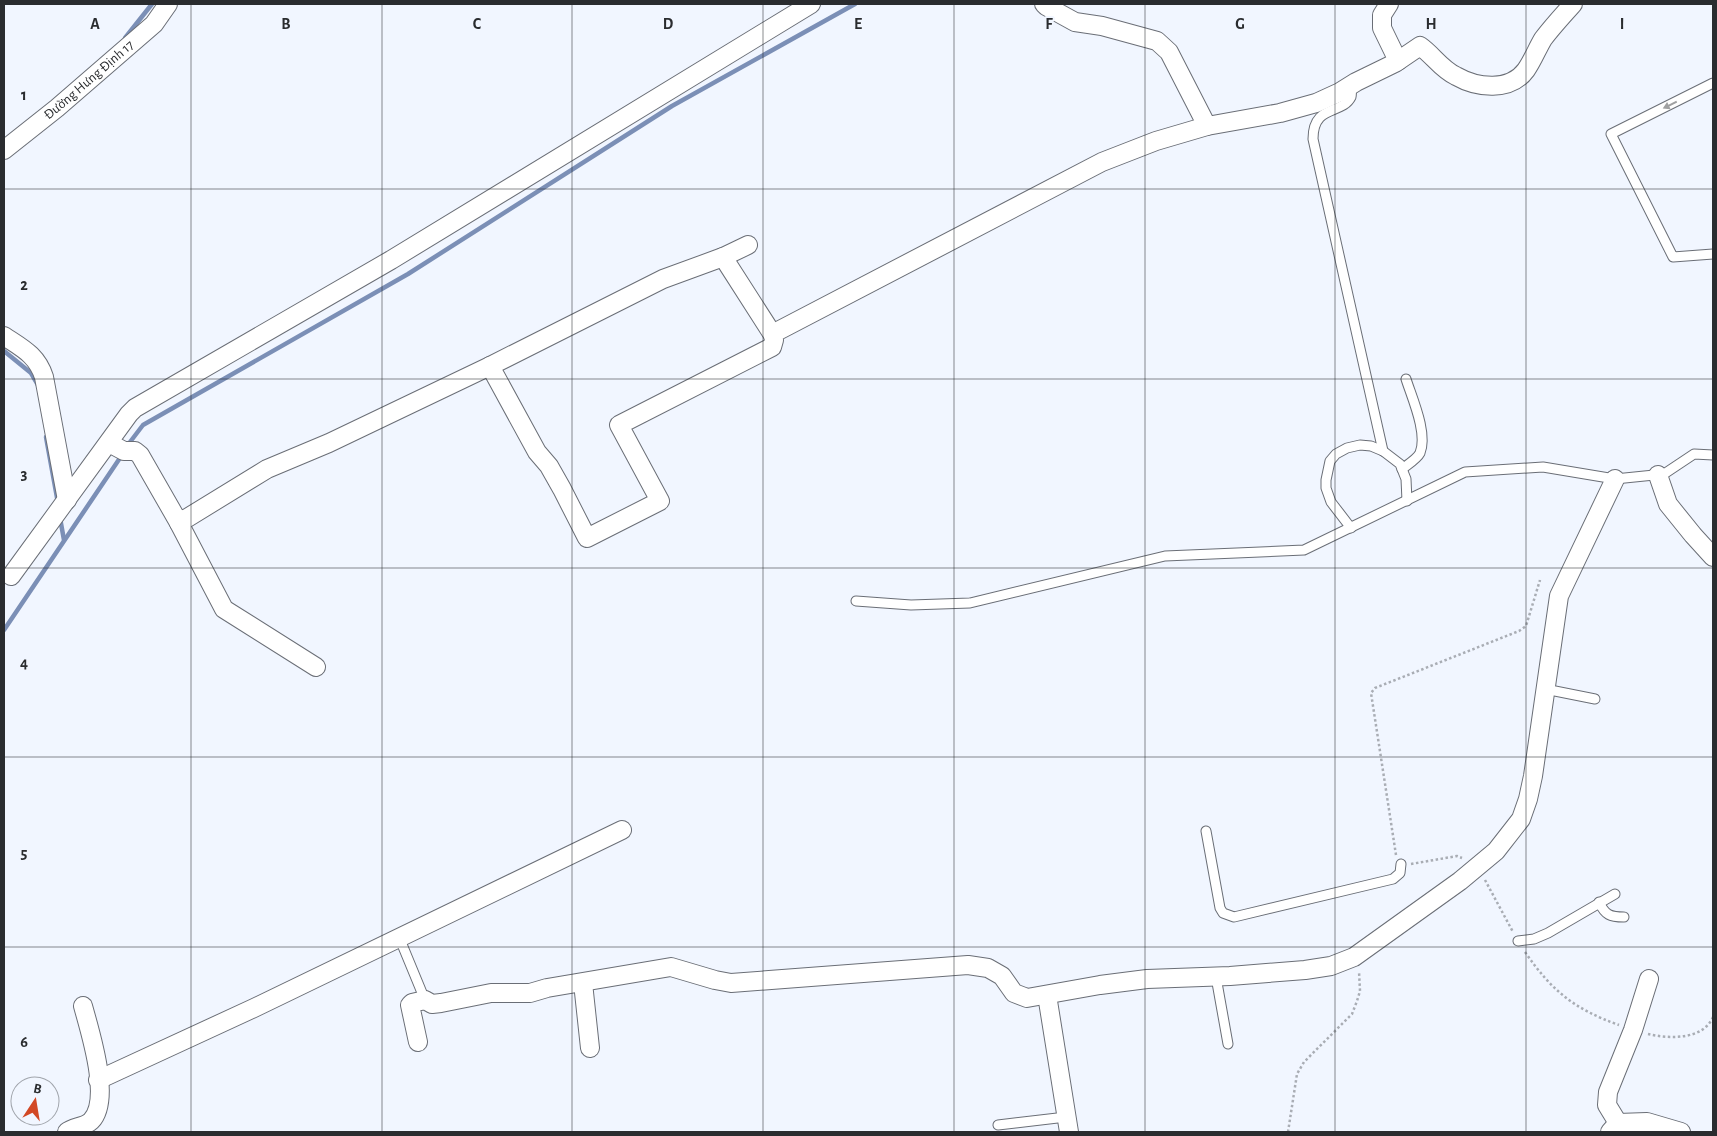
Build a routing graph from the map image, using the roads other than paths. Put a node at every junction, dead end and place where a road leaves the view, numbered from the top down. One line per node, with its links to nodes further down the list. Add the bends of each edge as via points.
1 (168, 4): 10 (street, Đường Hưng Định 17, via 154,24)
2 (810, 4): 18 (street, via 391,260 135,408)
3 (1044, 4): 9 (street, via 1075,22 1157,40 1169,52)
4 (1389, 4): 6 (street, via 1382,15 1382,28)
5 (1573, 4): 6 (street, via 1543,40 1525,72 1507,84 1474,84 1440,66 1420,46)
6 (1398, 61): 8 (street)
7 (1713, 83): 12 (lane, one-way to 12, via 1611,134 1673,257)
8 (1352, 85): 9 (street, via 1316,103); 19 (lane, via 1347,102 1324,113 1313,130)
9 (1207, 126): 14 (street, via 1102,162)
10 (4, 150)
11 (748, 245): 13 (street)
12 (1713, 254)
13 (723, 257): 14 (street); 16 (street, via 663,279)
14 (773, 335): 16 (street, via 772,347 619,425 660,501 587,538 562,488 537,452)
15 (4, 336): 24 (street, via 34,357 41,366)
16 (490, 366): 26 (street, via 268,469)
17 (1406, 379): 21 (lane, via 1422,440 1419,454)
18 (113, 445): 24 (street); 26 (street, via 140,455)
19 (1383, 451): 21 (lane, via 1400,464); 27 (lane, via 1360,445 1347,448 1330,461 1326,488 1331,502)
20 (1713, 455): 22 (lane, via 1694,454)
21 (1402, 470): 25 (lane, via 1406,478)
22 (1658, 475): 23 (lane); 28 (street, via 1668,504)
23 (1615, 480): 25 (lane, via 1543,467 1465,472); 32 (street, via 1558,596)
24 (67, 500): 29 (street)
25 (1407, 501): 27 (lane)
26 (179, 523): 31 (street, via 224,610)
27 (1351, 528): 30 (lane, via 1304,550 1165,556 970,604 910,605)
28 (1713, 556)
29 (11, 576)
30 (856, 601)
31 (316, 667)
32 (1545, 689): 33 (lane); 42 (street, via 1528,799 1521,819 1496,851 1460,882 1358,954 1331,966)
33 (1595, 699)
34 (622, 830): 40 (street)
35 (1206, 831): 36 (lane, via 1220,908 1223,913 1234,917 1393,880 1400,873)
36 (1402, 864)
37 (1615, 894): 38 (lane)
38 (1599, 902): 39 (lane, via 1608,916); 41 (lane, via 1548,934)
39 (1624, 917)
40 (399, 938): 46 (lane); 51 (street)
41 (1518, 941)
42 (1216, 977): 45 (street, via 1148,979); 49 (lane)
43 (1649, 979): 54 (street, via 1608,1092 1607,1105)
44 (583, 983): 45 (street, via 671,967 731,983 968,965 988,968 1002,976 1014,993 1027,998); 46 (street, via 521,995 491,993 435,1004); 50 (street)
45 (1047, 995): 52 (street)
46 (425, 1000): 48 (street, via 410,1005)
47 (83, 1006): 51 (street, via 99,1068)
48 (418, 1042)
49 (1228, 1044)
50 (590, 1048)
51 (98, 1080): 55 (street, via 99,1107 90,1122)
52 (1067, 1124): 53 (lane)
53 (998, 1125)
54 (1614, 1128): 56 (street, via 1646,1122)
55 (67, 1132)
56 (1681, 1132)

